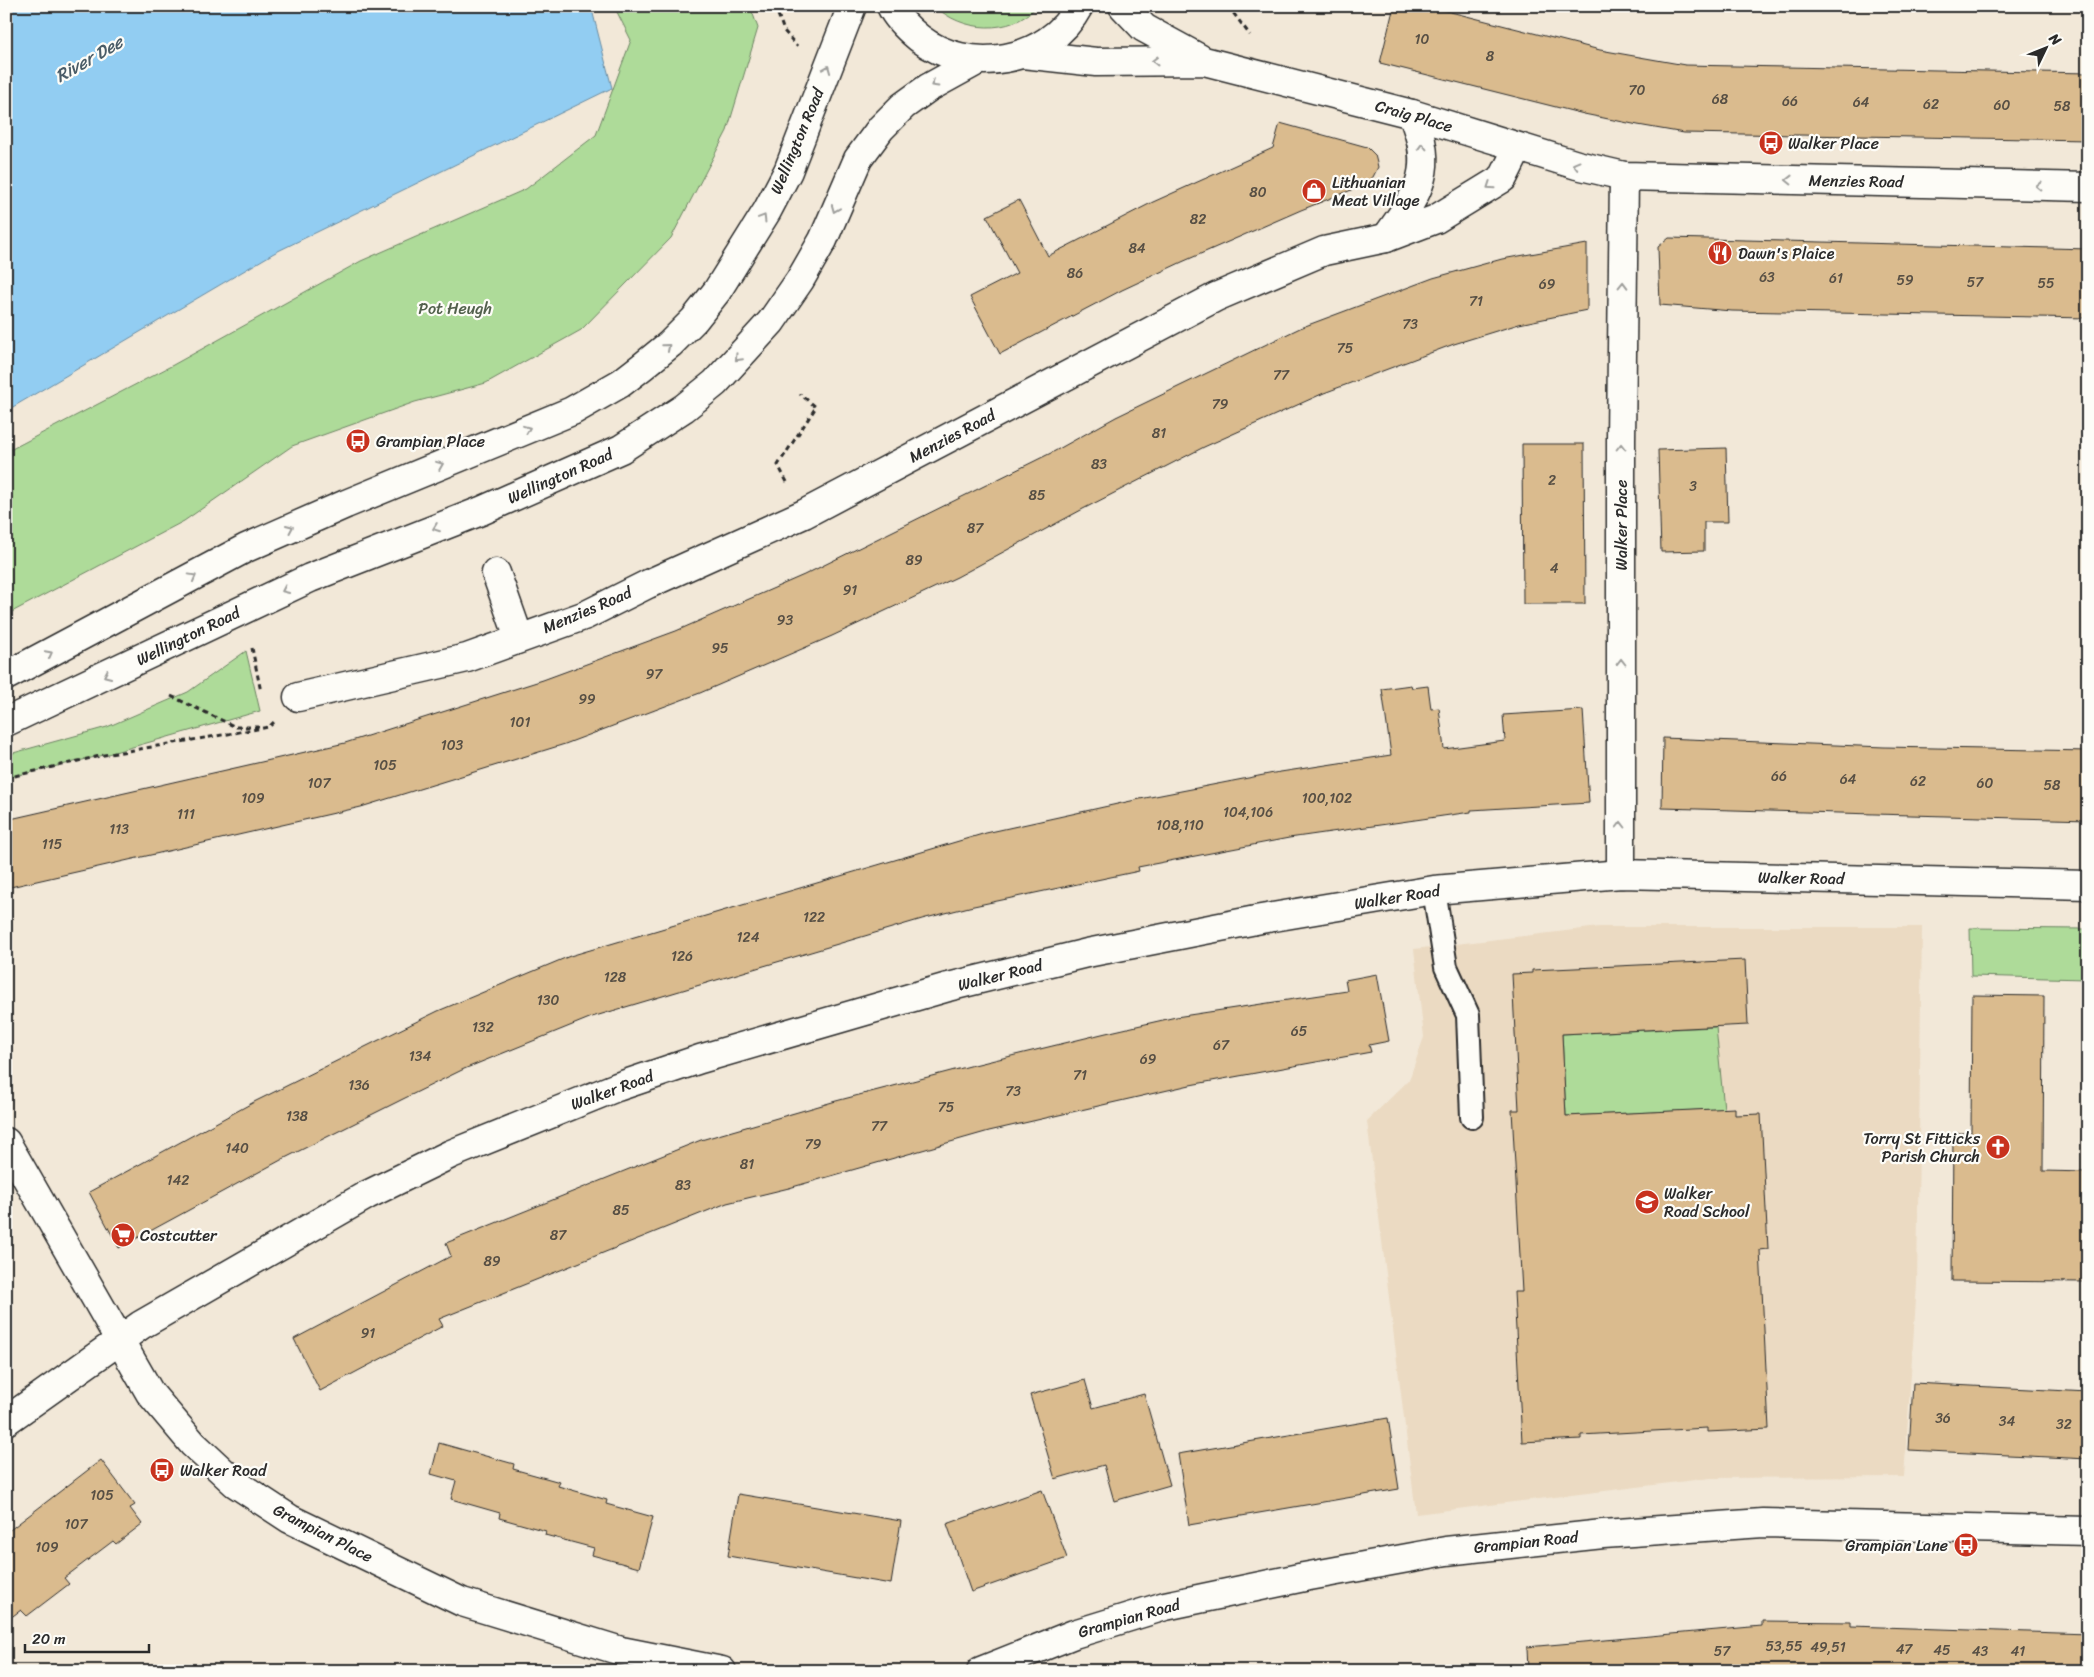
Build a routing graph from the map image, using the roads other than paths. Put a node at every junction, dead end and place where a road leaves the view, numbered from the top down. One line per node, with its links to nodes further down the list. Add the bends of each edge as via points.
1 (852, 6): 15 (street, Wellington Road, one-way to 1, via 246,548 572,411 621,383 643,366 694,320 717,291 767,211 788,171)
2 (891, 6): 6 (street, via 908,30 929,45 952,56)
3 (1079, 6): 5 (street, via 1062,29)
4 (1123, 6): 7 (street, Craig Place, via 1144,28)
5 (1023, 54): 6 (street); 7 (street, Craig Place, one-way to 5, via 1096,62)
6 (977, 61): 17 (street, Wellington Road, one-way to 17, via 928,88 881,128 858,159 823,240 771,322 715,383 664,421 621,449 481,511 310,578)
7 (1204, 61): 8 (street, Craig Place)
8 (1412, 114): 9 (street, Craig Place); 12 (street, one-way to 8, via 1412,202 1423,176 1422,137)
9 (1518, 148): 10 (street, Craig Place, one-way to 9); 12 (street, Menzies Road, one-way to 12, via 1503,178 1436,219)
10 (1624, 176): 11 (street, Menzies Road, one-way to 10); 18 (street, Walker Place, one-way to 10)
11 (2088, 187)
12 (1386, 238): 14 (street, Menzies Road, via 1324,251 1216,297 804,514 586,615)
13 (496, 573): 14 (street)
14 (519, 638): 16 (street, Menzies Road, via 467,658)
15 (6, 676)
16 (298, 698)
17 (6, 722)
18 (1621, 874): 19 (street, Walker Road); 20 (street, Walker Road)
19 (2088, 885)
20 (1434, 890): 21 (lane, via 1446,967 1468,1015); 23 (street, Walker Road, via 1087,953 948,987 700,1059 617,1087 451,1154 367,1195)
21 (1472, 1117)
22 (6, 1142): 23 (street, Grampian Place)
23 (119, 1340): 24 (street, Walker Road); 26 (street, Grampian Place, via 150,1392 193,1444 235,1483 290,1519 462,1602 621,1651)
24 (6, 1421)
25 (2088, 1531): 27 (street, Grampian Road, via 1763,1523 1603,1534 1446,1551 1165,1606 1074,1634)
26 (722, 1671)
27 (981, 1671)

